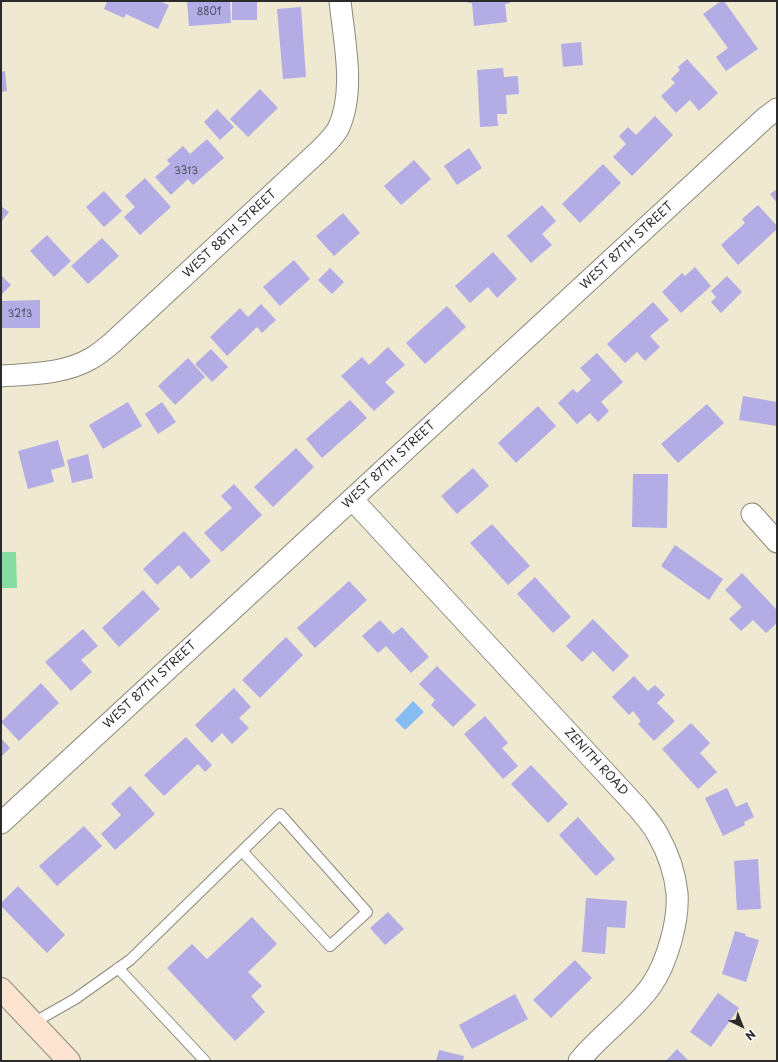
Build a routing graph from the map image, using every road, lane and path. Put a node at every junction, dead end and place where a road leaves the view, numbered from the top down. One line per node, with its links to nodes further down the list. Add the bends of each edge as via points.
1 (340, 1): 3 (street, WEST 88TH STREET, via 348,79 345,106 337,129 320,150 112,343 92,358 67,369 42,374)
2 (777, 109): 4 (street, WEST 87TH STREET)
3 (1, 376)
4 (352, 499): 7 (street, WEST 87TH STREET); 14 (street, ZENITH ROAD, via 638,808 658,834 670,862 677,894 675,926 666,957 652,985 632,1009)
5 (752, 514): 6 (street)
6 (777, 542)
7 (1, 823)
8 (242, 851): 8 (lane, via 280,814 367,912 330,946); 9 (lane, via 130,960)
9 (118, 968): 11 (lane, via 76,999); 13 (lane)
10 (1, 989): 11 (street)
11 (33, 1023): 12 (street)
12 (69, 1061)
13 (205, 1061)
14 (579, 1061)

